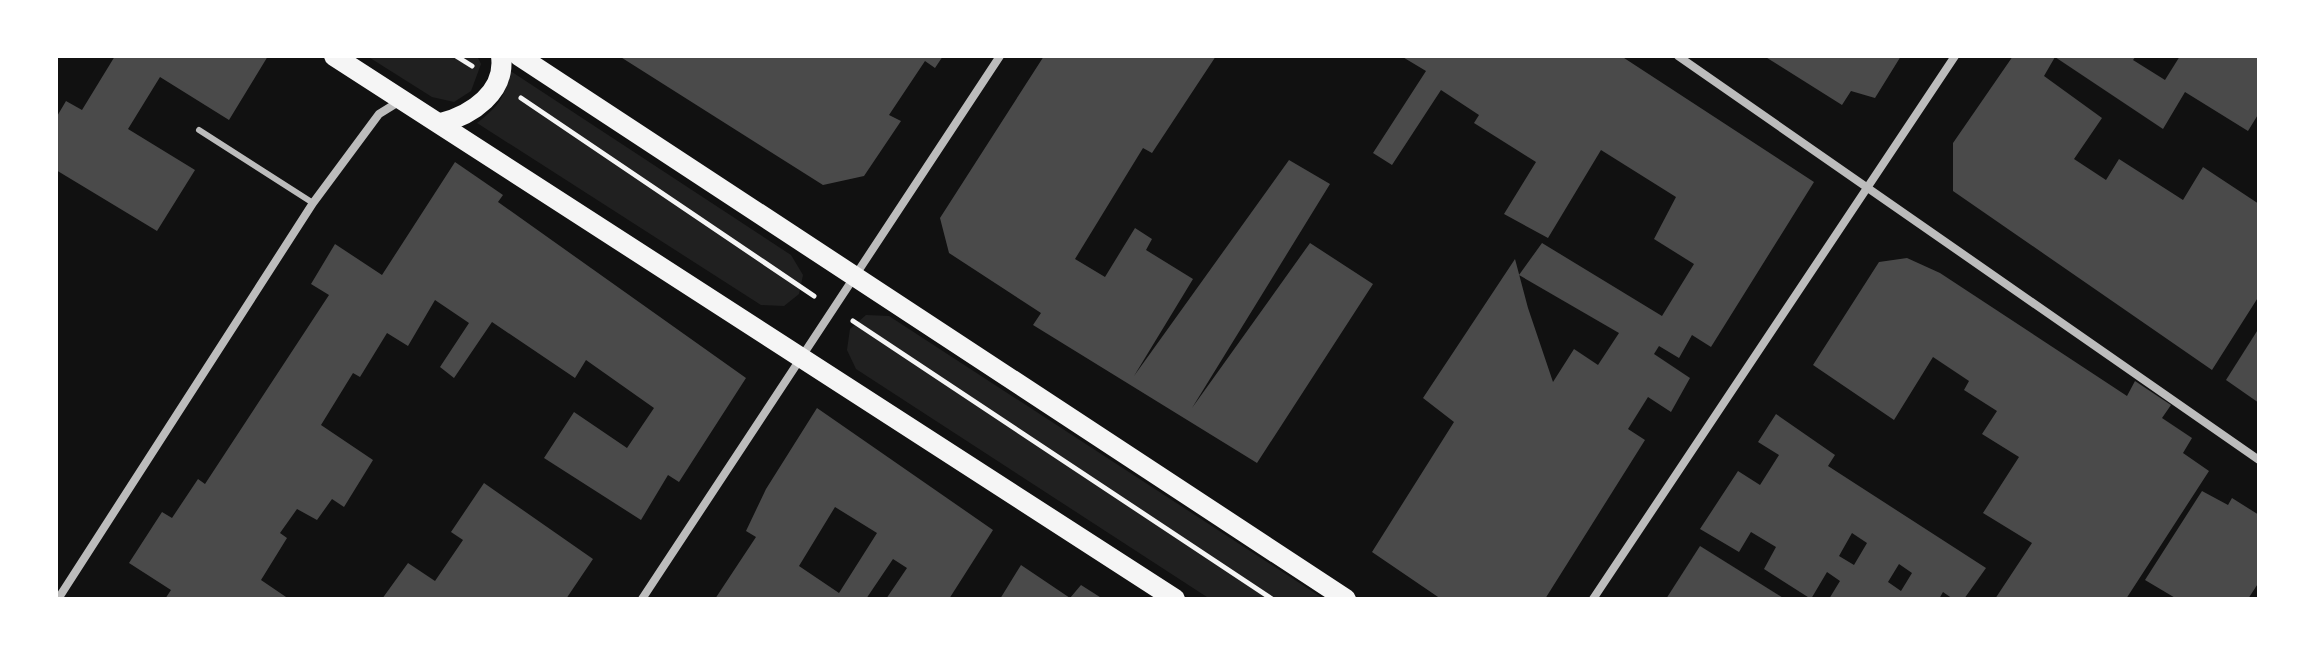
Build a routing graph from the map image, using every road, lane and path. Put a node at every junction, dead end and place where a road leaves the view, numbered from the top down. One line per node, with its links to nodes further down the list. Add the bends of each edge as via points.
1 (334, 56): 9 (main road)
2 (456, 56): 8 (path)
3 (501, 56): 8 (main road)
4 (519, 56): 14 (main road)
5 (1000, 56): 14 (street)
6 (1678, 56): 12 (street)
7 (1955, 56): 12 (street)
8 (497, 82): 10 (main road, via 475,109); 15 (path)
9 (402, 100): 10 (main road); 13 (street, via 379,114)
10 (441, 123): 16 (main road)
11 (199, 130): 13 (lane)
12 (1865, 187): 17 (street); 23 (street)
13 (313, 203): 18 (street)
14 (856, 279): 15 (street); 22 (main road)
15 (835, 309): 16 (street); 21 (path)
16 (805, 357): 19 (street); 20 (main road)
17 (2259, 460)
18 (58, 599)
19 (642, 599)
20 (1175, 599)
21 (1272, 599)
22 (1346, 599)
23 (1593, 599)

